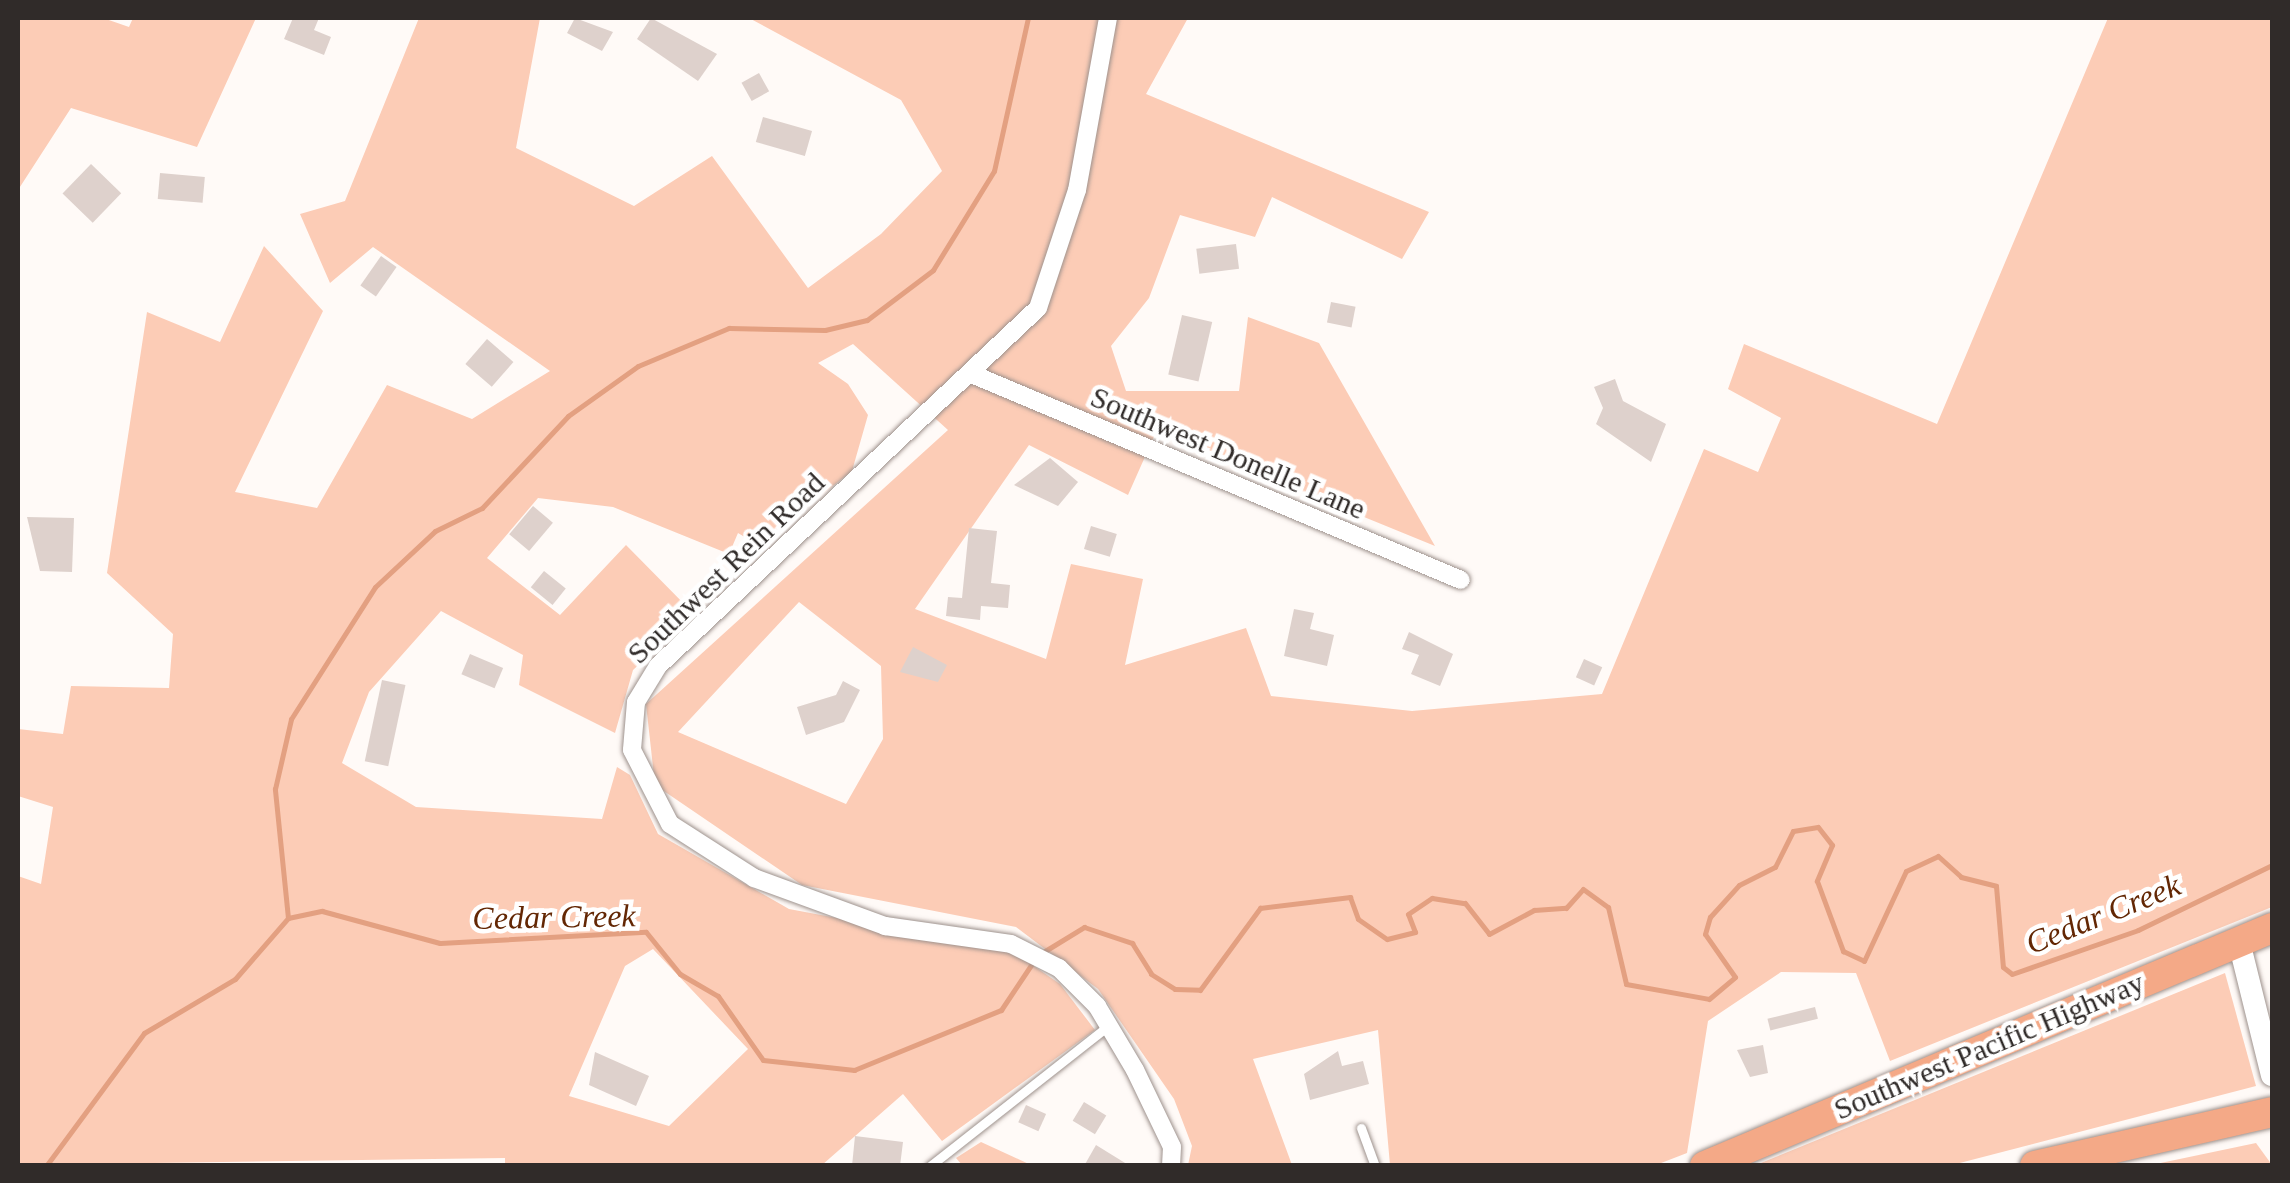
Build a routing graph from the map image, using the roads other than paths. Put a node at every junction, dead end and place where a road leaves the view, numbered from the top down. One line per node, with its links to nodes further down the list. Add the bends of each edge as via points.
1 (1108, 18): 2 (street, Southwest Rein Road, via 1077,190 1046,292)
2 (974, 375): 3 (street, Southwest Donelle Lane); 6 (street, Southwest Rein Road, via 658,666 642,685 632,732 636,766 670,824 754,878 885,926 981,937 1036,954 1076,982)
3 (1462, 580)
4 (2272, 928): 5 (highway, Southwest Pacific Highway)
5 (2239, 942): 7 (main road); 13 (highway, Southwest Pacific Highway)
6 (1108, 1026): 10 (lane); 11 (street, Southwest Rein Road, via 1160,1116)
7 (2272, 1075)
8 (2272, 1112): 14 (highway)
9 (1361, 1128): 12 (lane)
10 (930, 1166)
11 (1171, 1166)
12 (1376, 1166)
13 (1705, 1166)
14 (2035, 1166)

